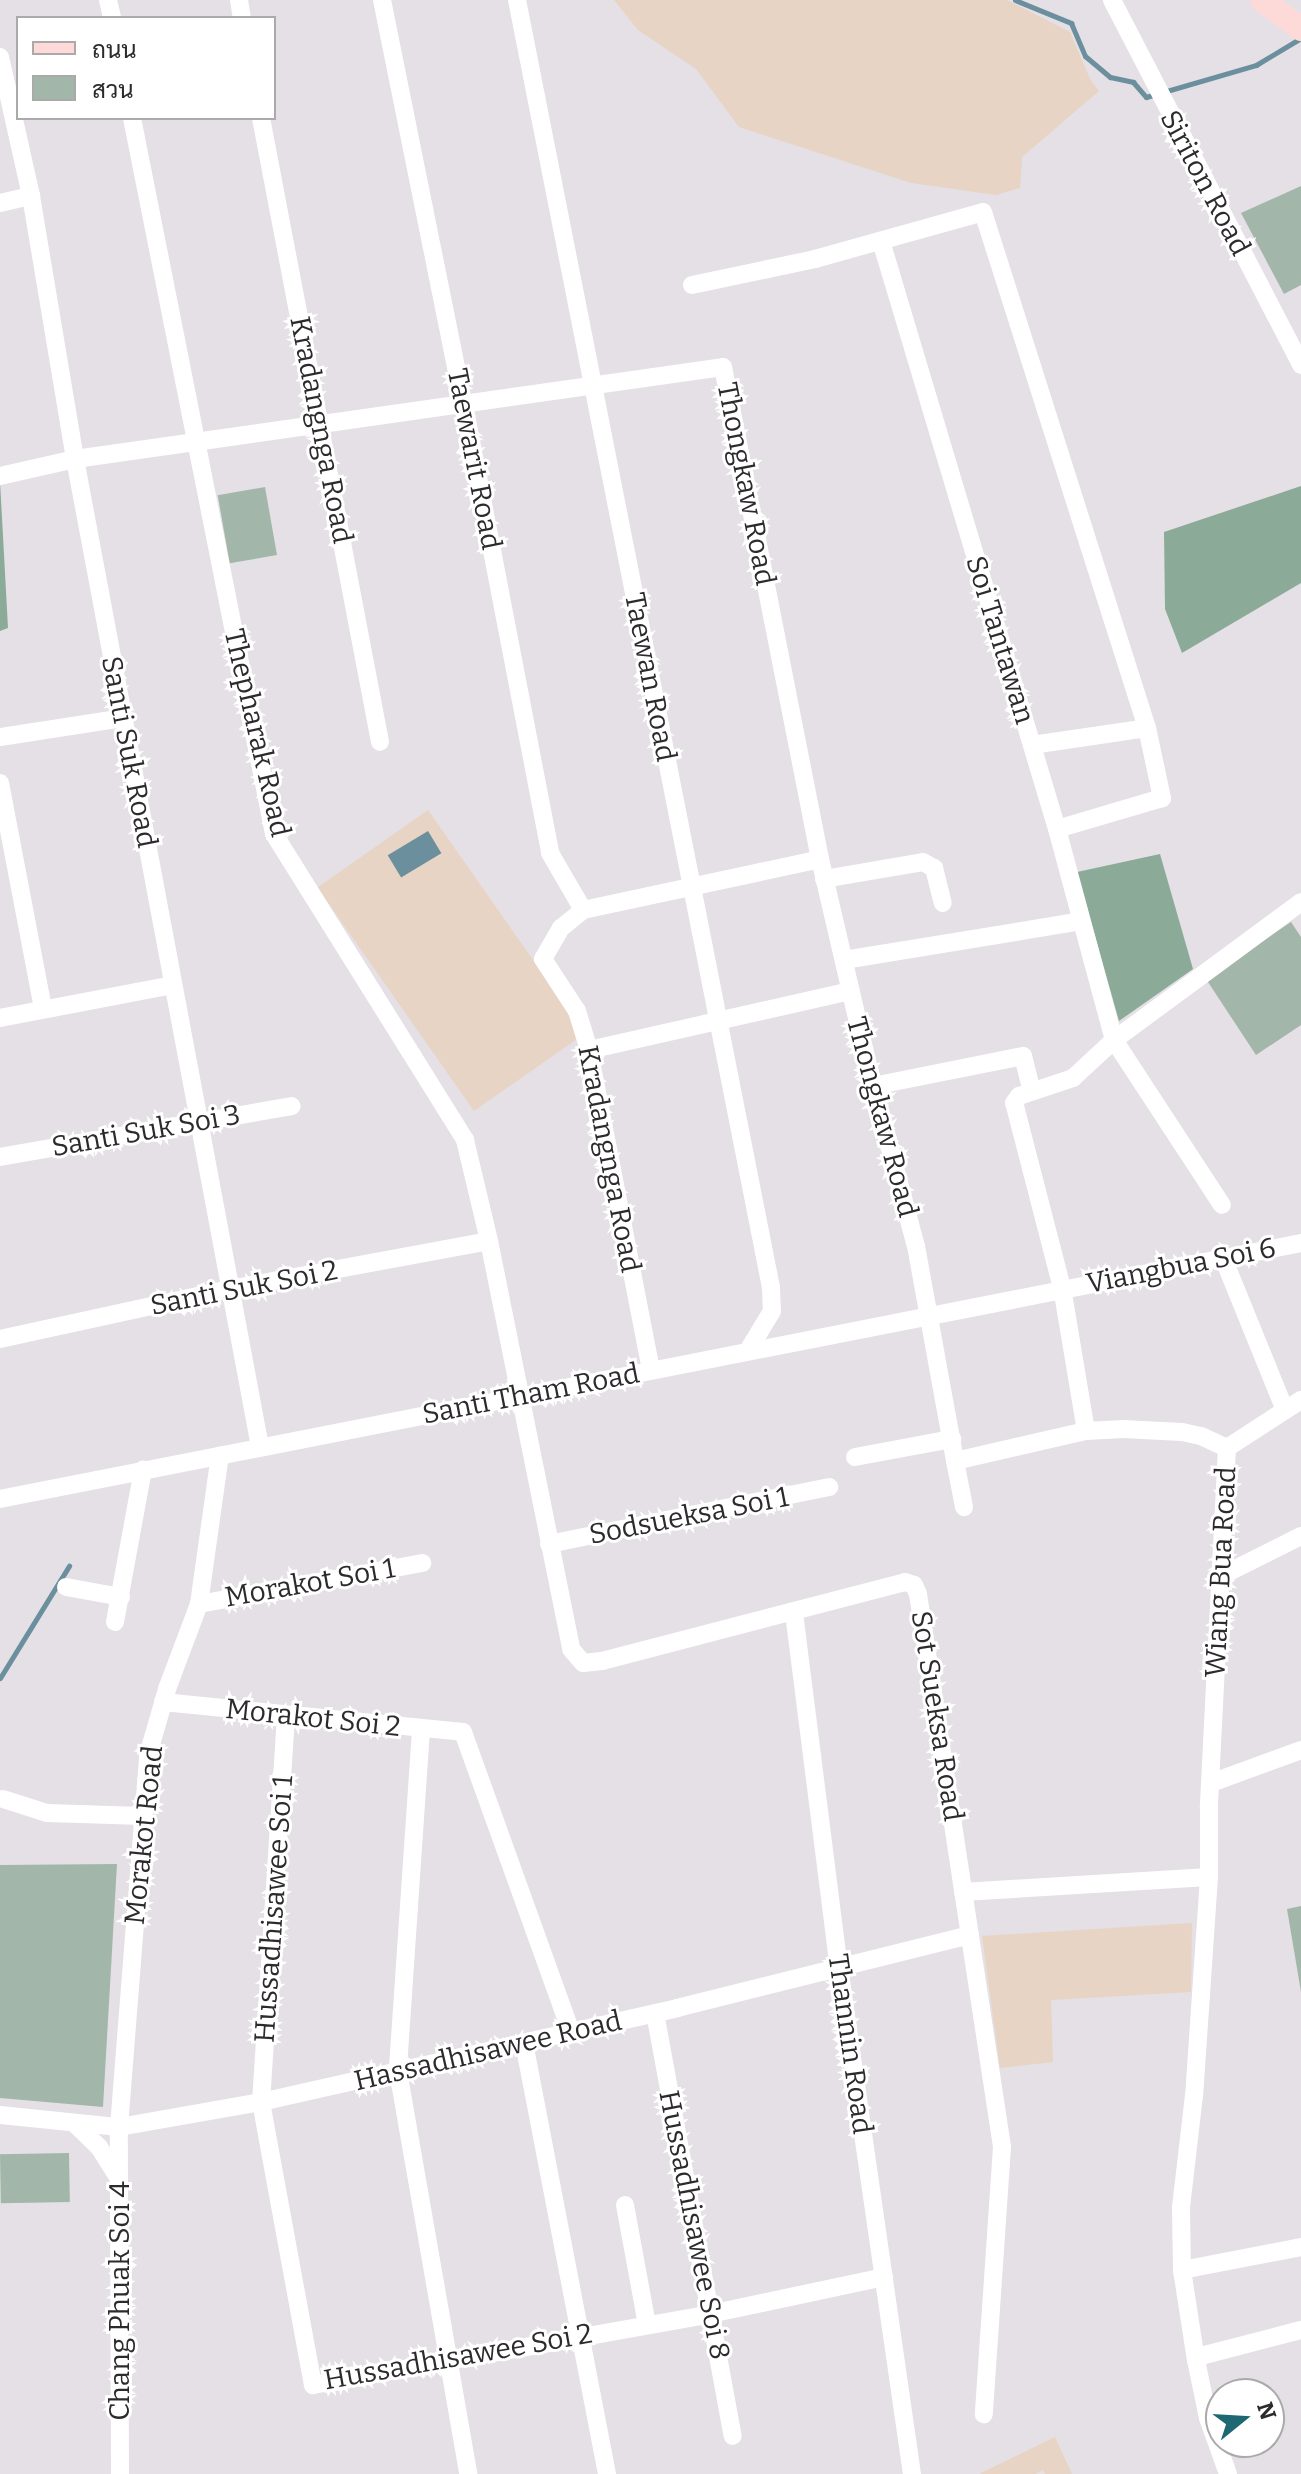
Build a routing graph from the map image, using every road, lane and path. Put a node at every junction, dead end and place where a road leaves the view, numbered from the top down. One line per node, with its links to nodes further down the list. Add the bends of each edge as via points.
1 (382, 0): 15 (street, Taewarit Road)
2 (517, 0): 14 (street, Taewan Road)
3 (1112, 0): 13 (street, Siriton Road)
4 (1262, 0): 5 (main road)
5 (1301, 29)
6 (0, 57): 9 (street, Santi Suk Road)
7 (132, 120): 17 (street, Thepharak Road)
8 (261, 120): 16 (street, Kradangnga Road)
9 (31, 196): 10 (street); 18 (street, Santi Suk Road)
10 (0, 203)
11 (881, 241): 12 (street); 21 (street, via 983,212); 24 (street, Soi Tantawan)
12 (692, 285)
13 (1301, 365)
14 (592, 387): 15 (street, Thongkaw Road); 27 (street, Thongkaw Road, via 723,367); 29 (street, Taewan Road)
15 (464, 405): 16 (street, Thongkaw Road); 32 (street, Taewarit Road, via 550,853)
16 (320, 425): 17 (street, Thongkaw Road); 23 (street, Kradangnga Road)
17 (196, 442): 18 (street, Thongkaw Road); 48 (street, Thepharak Road, via 274,834 465,1140)
18 (75, 459): 19 (street, Thongkaw Road); 20 (street, Santi Suk Road)
19 (0, 476)
20 (123, 718): 22 (street); 35 (street, Santi Suk Road)
21 (1147, 728): 24 (street); 26 (street, via 1162,798)
22 (0, 737)
23 (380, 742)
24 (1032, 745): 26 (street, Soi Tantawan)
25 (0, 783): 37 (street)
26 (1057, 829): 33 (street, Soi Tantawan)
27 (820, 859): 28 (street, Thongkaw Road); 29 (street)
28 (824, 879): 30 (street, via 923,862 934,868); 34 (street, Thongkaw Road)
29 (692, 887): 32 (street); 39 (street, Taewan Road)
30 (943, 903)
31 (1300, 905): 40 (street)
32 (583, 910): 41 (street, Kradangnga Road, via 561,928 543,959 577,1011)
33 (1081, 921): 34 (street); 40 (street, Soi Tantawan)
34 (844, 960): 36 (street, Thongkaw Road)
35 (173, 985): 37 (street); 45 (street, Santi Suk Road)
36 (850, 991): 39 (street); 42 (street, Thongkaw Road)
37 (43, 1009): 38 (street)
38 (0, 1018)
39 (718, 1021): 41 (street); 55 (street, Taewan Road, via 771,1287 772,1311)
40 (1114, 1040): 43 (street, via 1073,1078); 47 (street, Soi Tantawan)
41 (589, 1050): 56 (street, Kradangnga Road)
42 (873, 1086): 43 (street, via 1023,1056); 53 (street, Thongkaw Road)
43 (1032, 1091): 51 (street, via 1014,1103)
44 (292, 1106): 45 (street, Santi Suk Soi 3)
45 (199, 1121): 46 (street, Santi Suk Soi 3); 52 (street, Santi Suk Road)
46 (0, 1157)
47 (1222, 1205)
48 (489, 1241): 52 (street, Santi Suk Soi 2); 57 (street, Thepharak Road)
49 (1301, 1243): 50 (street, Viangbua Soi 6)
50 (1224, 1260): 51 (street, Viangbua Soi 6); 58 (street)
51 (1062, 1288): 53 (street, Santi Tham Road); 59 (street)
52 (230, 1289): 54 (street, Santi Suk Soi 2); 61 (street, Santi Suk Road)
53 (931, 1313): 55 (street, Santi Tham Road); 60 (street, Thongkaw Road)
54 (0, 1339)
55 (749, 1349): 56 (street, Santi Tham Road)
56 (651, 1370): 57 (street, Santi Tham Road)
57 (518, 1396): 61 (street, Santi Tham Road); 71 (street, Sot Sueksa Road)
58 (1293, 1405): 62 (street)
59 (1086, 1431): 62 (street, Wiang Bua Road, via 1182,1432); 65 (street, Wiang Bua Road)
60 (952, 1439): 64 (street); 65 (street, Thongkaw Road)
61 (260, 1447): 63 (street, Santi Tham Road)
62 (1227, 1448): 73 (street, Wiang Bua Road)
63 (220, 1455): 66 (street, Santi Tham Road); 76 (street, Morakot Road)
64 (855, 1457)
65 (955, 1461): 69 (street, Thongkaw Road)
66 (143, 1470): 68 (street, Santi Tham Road); 75 (street)
67 (829, 1487): 71 (street, Sodsueksa Soi 1)
68 (0, 1499)
69 (964, 1507)
70 (1301, 1536): 73 (street)
71 (549, 1544): 77 (street, Sot Sueksa Road, via 571,1649 583,1663)
72 (422, 1563): 76 (street, Morakot Soi 1)
73 (1223, 1575): 83 (street, Wiang Bua Road)
74 (66, 1587): 75 (street)
75 (121, 1597): 78 (street)
76 (199, 1604): 79 (street, Morakot Road)
77 (794, 1613): 87 (street, Sot Sueksa Road, via 905,1582 914,1585); 89 (street, Thannin Road)
78 (115, 1622)
79 (163, 1702): 80 (street, Morakot Soi 2); 85 (street, Morakot Road, via 148,1755)
80 (286, 1716): 81 (street, Morakot Soi 2); 94 (street, Hussadhisawee Soi 1)
81 (421, 1730): 91 (street, Morakot Soi 2, via 463,1732); 93 (street)
82 (1301, 1750): 83 (street)
83 (1211, 1783): 86 (street, Wiang Bua Road)
84 (3, 1799): 85 (street, via 47,1813)
85 (143, 1816): 97 (street, Morakot Road)
86 (1209, 1877): 87 (street); 101 (street, Wiang Bua Road, via 1181,2208)
87 (963, 1892): 88 (street, Sot Sueksa Road)
88 (970, 1935): 89 (street, Hassadhisawee Road); 109 (street, Sot Sueksa Road, via 1002,2147)
89 (839, 1967): 90 (street, Hassadhisawee Road); 102 (street, Thannin Road)
90 (655, 2013): 91 (street, Hassadhisawee Road); 103 (street, Hussadhisawee Soi 8)
91 (571, 2032): 92 (street, Hassadhisawee Road)
92 (524, 2043): 93 (street, Hassadhisawee Road); 106 (street)
93 (398, 2071): 94 (street, Hassadhisawee Road); 108 (street)
94 (261, 2102): 97 (street, Hassadhisawee Road); 108 (street, Hussadhisawee Soi 2, via 313,2385)
95 (0, 2115): 96 (street, Hassadhisawee Road)
96 (74, 2123): 97 (street, Hassadhisawee Road); 98 (street, via 99,2147)
97 (119, 2127): 98 (street, Chang Phuak Soi 4)
98 (119, 2179): 111 (street, Chang Phuak Soi 4)
99 (625, 2205): 104 (street)
100 (1301, 2247): 101 (street)
101 (1182, 2270): 107 (street, Wiang Bua Road)
102 (884, 2277): 103 (street, Hussadhisawee Soi 2); 114 (street, Thannin Road)
103 (710, 2314): 104 (street, Hussadhisawee Soi 2); 110 (street, Hussadhisawee Soi 8)
104 (647, 2325): 106 (street, Hussadhisawee Soi 2)
105 (1301, 2330): 107 (street)
106 (580, 2336): 108 (street, Hussadhisawee Soi 2); 113 (street)
107 (1197, 2357): 115 (street, Wiang Bua Road, via 1208,2418)
108 (448, 2361): 112 (street)
109 (984, 2414)
110 (733, 2436)
111 (120, 2474)
112 (468, 2474)
113 (607, 2474)
114 (912, 2474)
115 (1228, 2474)

